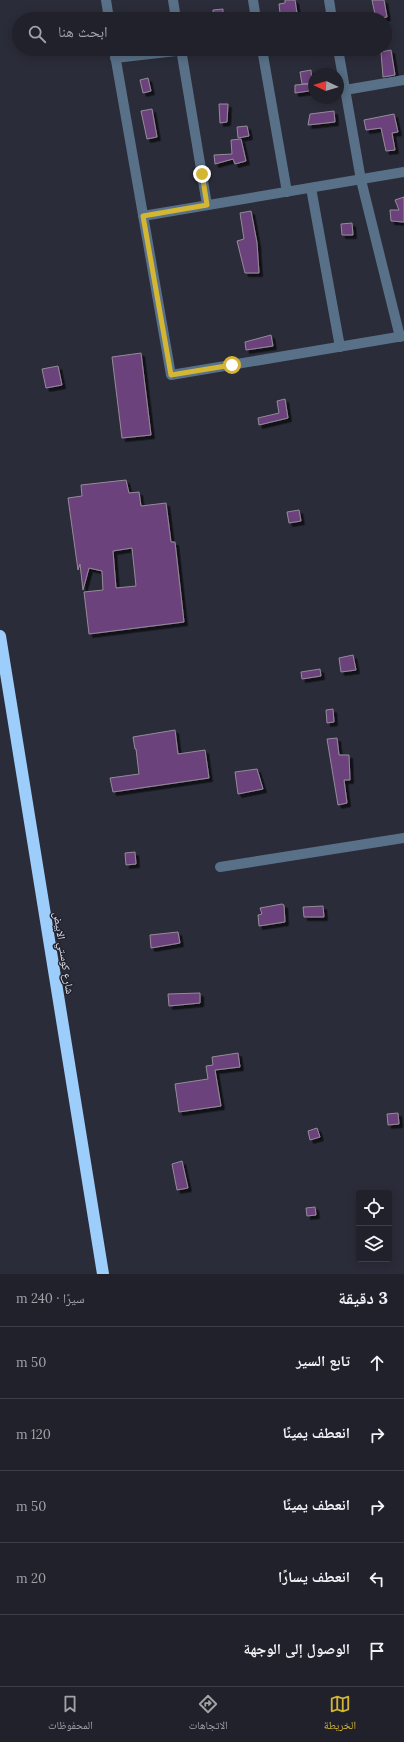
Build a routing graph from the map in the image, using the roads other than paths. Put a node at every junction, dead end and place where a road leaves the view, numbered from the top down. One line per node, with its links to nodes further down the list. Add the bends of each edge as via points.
1 (106, 0): 5 (street)
2 (173, 0): 6 (street)
3 (253, 0): 7 (street)
4 (329, 0): 8 (street)
5 (108, 12)
6 (175, 12)
7 (255, 12)
8 (331, 12)
9 (116, 56): 20 (street)
10 (182, 56): 19 (street)
11 (263, 56): 18 (street)
12 (339, 56): 14 (street)
13 (404, 80): 14 (street)
14 (345, 90): 16 (street)
15 (404, 172): 16 (street)
16 (361, 180): 17 (street); 21 (street)
17 (311, 188): 18 (street); 22 (street)
18 (287, 192): 19 (street)
19 (207, 205): 20 (street)
20 (143, 216): 22 (street, via 171,375)
21 (402, 336): 22 (street)
22 (340, 347)
23 (0, 636): 26 (highway, شارع كوستي الابيض)
24 (404, 838): 25 (street)
25 (220, 867)
26 (103, 1274)

